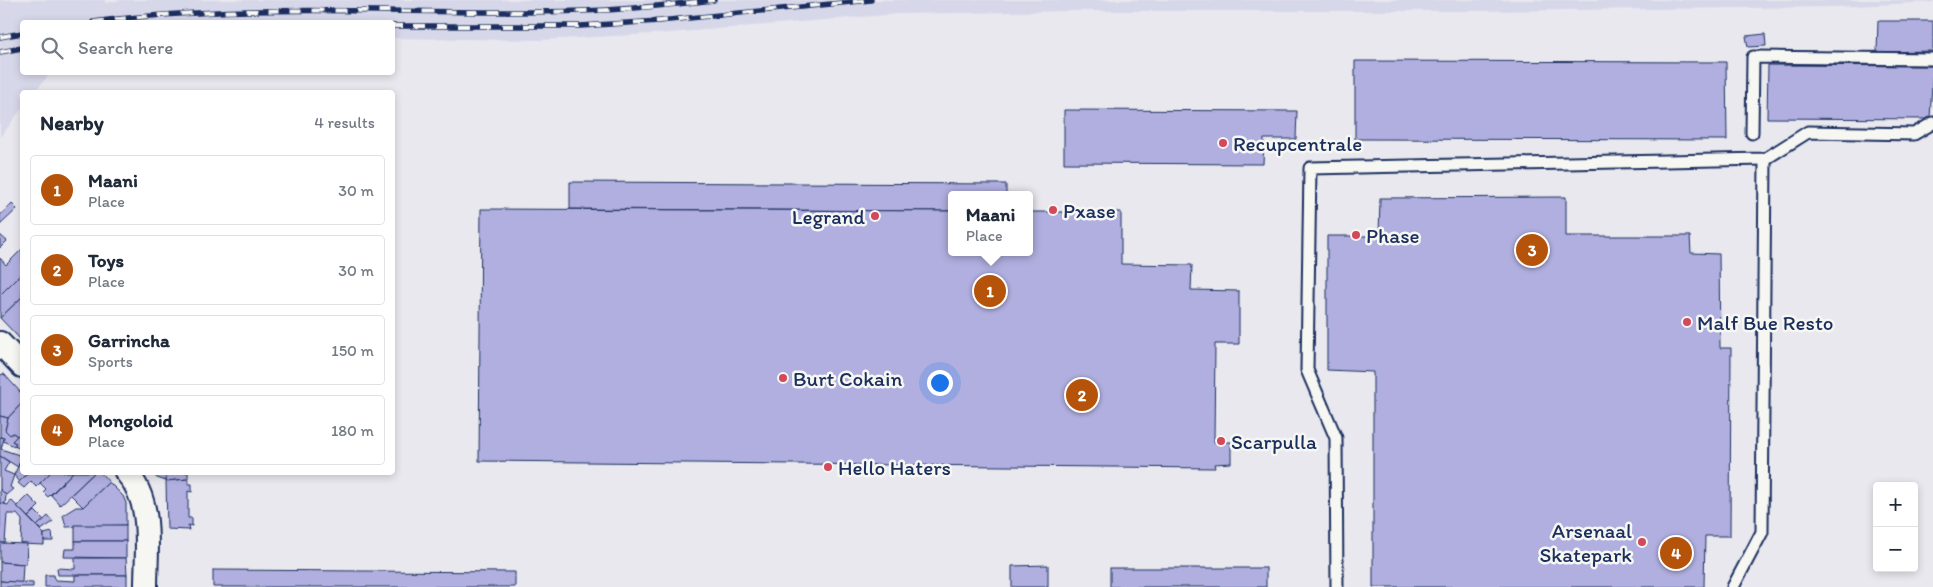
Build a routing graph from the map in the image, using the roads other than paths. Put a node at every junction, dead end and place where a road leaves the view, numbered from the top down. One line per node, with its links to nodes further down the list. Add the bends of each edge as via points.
1 (1933, 59): 3 (lane, via 1753,58)
2 (1933, 123): 4 (lane, via 1914,134 1808,132)
3 (1752, 133)
4 (1765, 159): 9 (lane, via 1310,168 1307,370 1336,438); 10 (lane, via 1762,532)
5 (0, 343): 6 (street)
6 (20, 364)
7 (129, 475): 8 (street, via 146,512)
8 (146, 587)
9 (1337, 587)
10 (1733, 587)

